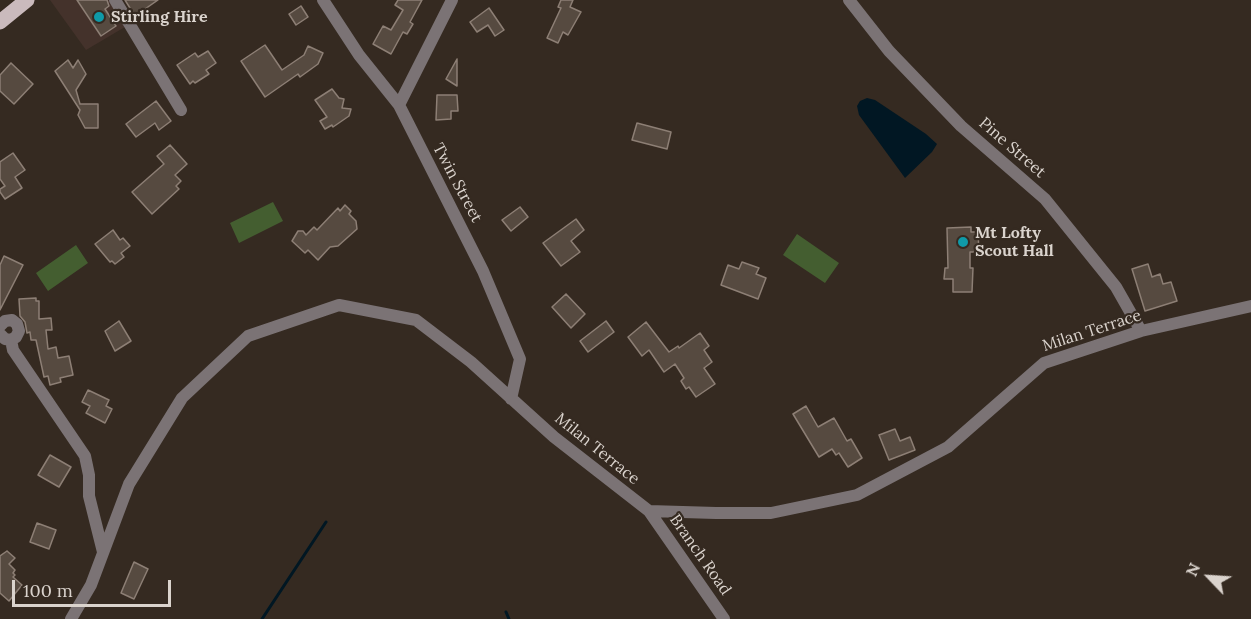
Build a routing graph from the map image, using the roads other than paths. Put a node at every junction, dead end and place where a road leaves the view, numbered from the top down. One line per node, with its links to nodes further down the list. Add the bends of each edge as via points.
1 (27, 0): 6 (main road)
2 (116, 0): 8 (street)
3 (323, 0): 7 (street, Twin Street, via 359,55)
4 (452, 0): 7 (street)
5 (849, 0): 11 (street, Pine Street, via 889,51 961,126 1045,199 1116,287)
6 (0, 22)
7 (399, 105): 13 (street, Twin Street, via 483,271 520,359)
8 (181, 110)
9 (1251, 306): 11 (street, Milan Terrace)
10 (0, 326): 12 (street, via 8,320 17,324 18,334)
11 (1141, 331): 14 (street, Milan Terrace, via 1044,363 948,447 857,495 771,513)
12 (5, 337): 15 (street, via 85,456 89,496)
13 (511, 399): 14 (street, Milan Terrace); 15 (street, Milan Terrace, via 416,320 339,305 248,336 182,398 129,484)
14 (649, 511): 17 (street, Branch Road)
15 (103, 554): 16 (street, Milan Terrace)
16 (71, 619)
17 (724, 619)

